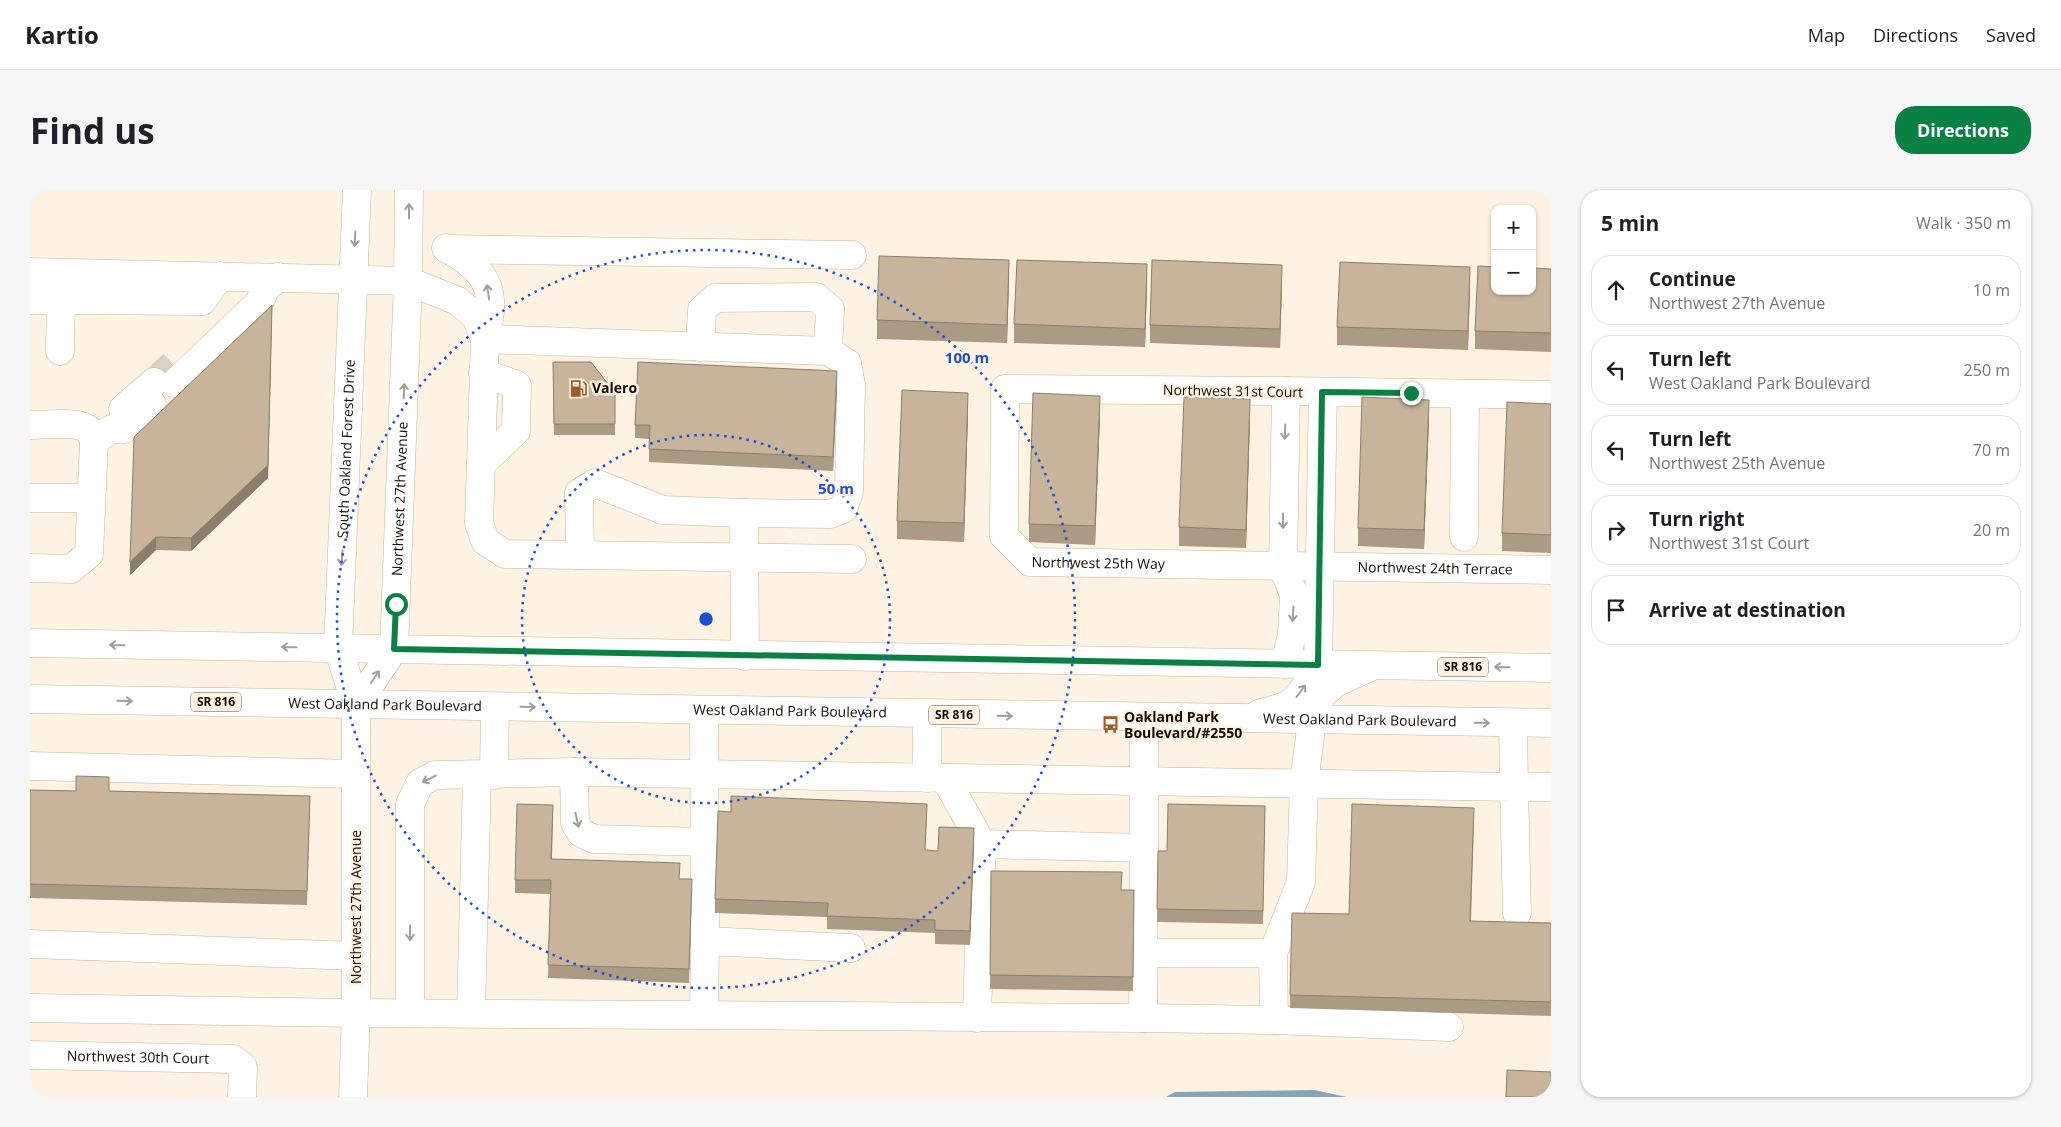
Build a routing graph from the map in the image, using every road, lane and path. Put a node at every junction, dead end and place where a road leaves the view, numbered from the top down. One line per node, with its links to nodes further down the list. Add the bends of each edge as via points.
1 (357, 190): 8 (street, South Oakland Forest Drive, one-way to 8)
2 (409, 190): 3 (street, Northwest 27th Avenue, one-way to 2)
3 (408, 248): 4 (street); 9 (street, Northwest 27th Avenue)
4 (446, 248): 5 (street); 13 (street, one-way to 4, via 490,317 488,288 483,274)
5 (852, 255)
6 (30, 272): 7 (street)
7 (220, 276): 10 (street); 12 (street, via 202,301)
8 (354, 279): 9 (street); 10 (street); 38 (street, South Oakland Forest Drive, one-way to 38)
9 (408, 281): 13 (street, via 458,301 476,317); 39 (street, Northwest 27th Avenue, one-way to 9)
10 (271, 283): 23 (street, via 250,290 124,428)
11 (30, 300): 12 (street)
12 (61, 300): 15 (street)
13 (484, 339): 14 (street); 30 (street, via 483,373 517,385 516,431 480,464 479,524 485,541 506,554)
14 (700, 347): 16 (street); 16 (street, via 702,310 715,298 816,297 830,309)
15 (60, 351)
16 (828, 351): 28 (street, via 847,363 851,385 849,492 843,509 830,514)
17 (1005, 389): 18 (street, Northwest 31st Court); 34 (street, Northwest 25th Way, via 1004,536 1030,562)
18 (1286, 391): 19 (street, Northwest 31st Court); 24 (street, one-way to 24)
19 (1322, 392): 20 (street, Northwest 31st Court); 25 (street)
20 (1465, 394): 21 (street, Northwest 31st Court); 29 (street)
21 (1551, 395)
22 (30, 424): 23 (street, via 76,425)
23 (102, 435): 27 (street)
24 (1284, 474): 25 (street); 34 (street, one-way to 34)
25 (1322, 475): 33 (street)
26 (30, 498): 27 (street)
27 (91, 498): 35 (street, via 89,554 71,568)
28 (744, 513): 30 (street, via 663,510 595,483 580,494); 31 (street)
29 (1464, 537)
30 (580, 555): 31 (street)
31 (745, 558): 32 (street); 40 (street)
32 (852, 559)
33 (1318, 566): 34 (street, Northwest 25th Way); 36 (street, Northwest 24th Terrace); 42 (street)
34 (1283, 567): 41 (street, one-way to 41, via 1294,595 1292,635)
35 (30, 568)
36 (1551, 570)
37 (30, 643): 38 (street, SR 816, one-way to 37)
38 (338, 647): 39 (street, SR 816); 46 (street, South Oakland Forest Drive)
39 (394, 649): 40 (street, SR 816); 46 (street, one-way to 39)
40 (745, 656): 41 (street, SR 816)
41 (1285, 664): 42 (street, SR 816)
42 (1318, 665): 43 (street, SR 816); 51 (street, one-way to 42, via 1289,706)
43 (1374, 666): 44 (street, SR 816, one-way to 43); 52 (street, via 1335,683 1321,696)
44 (1551, 668)
45 (30, 699): 46 (street, West Oakland Park Boulevard / SR 816, one-way to 46)
46 (356, 705): 47 (street, West Oakland Park Boulevard / SR 816); 57 (street, Northwest 27th Avenue)
47 (495, 707): 48 (street, West Oakland Park Boulevard / SR 816, one-way to 48); 58 (street)
48 (704, 710): 49 (street, West Oakland Park Boulevard / SR 816); 59 (street)
49 (927, 715): 50 (street, West Oakland Park Boulevard / SR 816, one-way to 50); 60 (street)
50 (1144, 718): 51 (street, West Oakland Park Boulevard / SR 816); 61 (street)
51 (1243, 719): 52 (street, West Oakland Park Boulevard / SR 816)
52 (1312, 721): 53 (street, West Oakland Park Boulevard / SR 816, one-way to 53); 62 (street)
53 (1513, 723): 54 (street, West Oakland Park Boulevard / SR 816); 63 (street)
54 (1551, 724)
55 (30, 766): 57 (street)
56 (574, 772): 58 (street); 59 (street); 65 (street, one-way to 65, via 575,823 581,833 594,839)
57 (356, 774): 74 (street, Northwest 27th Avenue)
58 (485, 775): 77 (street); 78 (street, one-way to 78, via 435,775 420,783 410,804)
59 (705, 775): 60 (street); 65 (street)
60 (936, 778): 61 (street); 66 (street)
61 (1145, 780): 62 (street); 67 (street)
62 (1304, 783): 63 (street); 73 (street, via 1301,882)
63 (1514, 787): 64 (street); 68 (street)
64 (1551, 787)
65 (704, 842): 69 (street)
66 (982, 844): 67 (street); 80 (street)
67 (1144, 848): 72 (street)
68 (1517, 913)
69 (705, 941): 71 (street); 79 (street)
70 (30, 944): 74 (street)
71 (850, 948)
72 (1144, 953): 73 (street); 81 (street)
73 (1273, 953): 82 (street)
74 (356, 956): 76 (street, Northwest 27th Avenue)
75 (30, 1008): 76 (street)
76 (356, 1012): 78 (street); 86 (street, Northwest 27th Avenue)
77 (471, 1012): 78 (street); 79 (street)
78 (410, 1013)
79 (704, 1014): 80 (street)
80 (977, 1018): 81 (street)
81 (1143, 1018): 82 (street)
82 (1274, 1020): 83 (street)
83 (1449, 1027)
84 (30, 1055): 85 (street, Northwest 30th Court, via 233,1058 243,1067)
85 (242, 1097)
86 (353, 1097)

